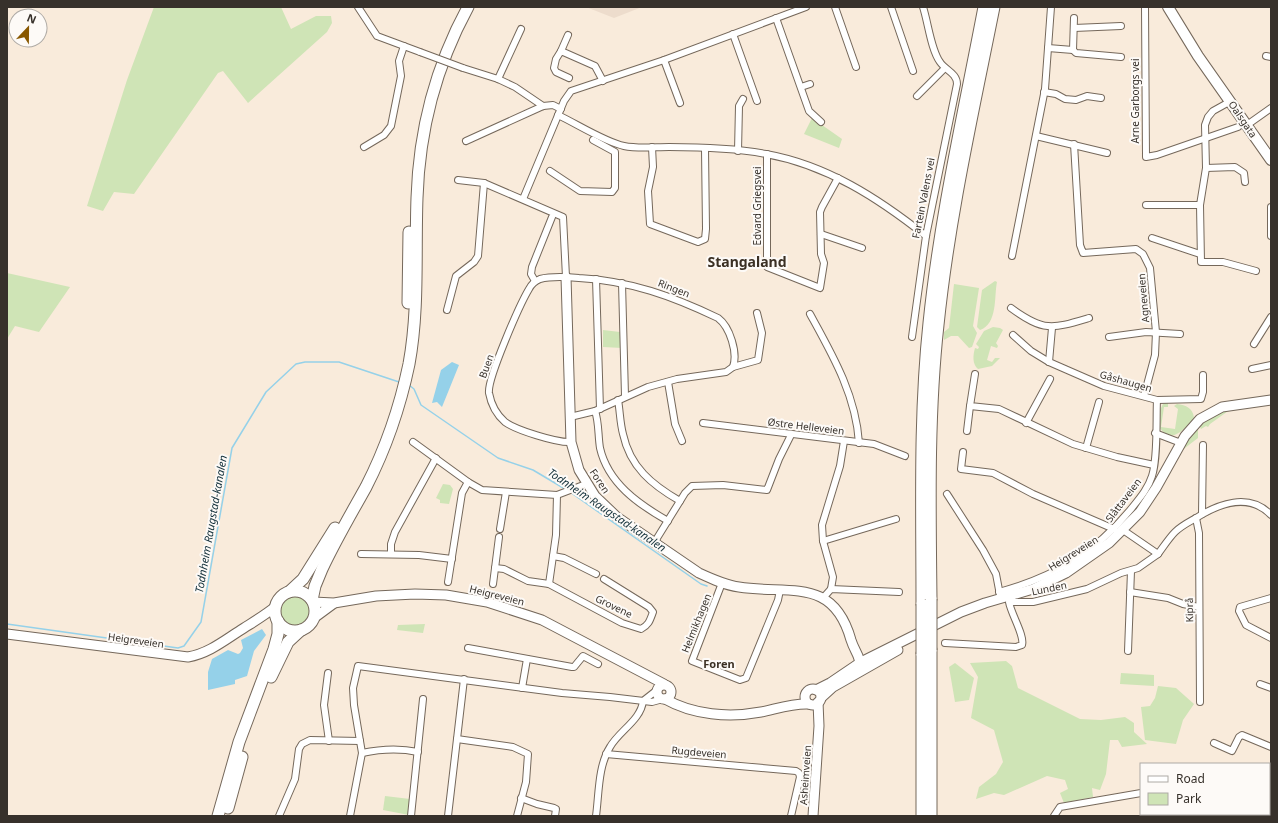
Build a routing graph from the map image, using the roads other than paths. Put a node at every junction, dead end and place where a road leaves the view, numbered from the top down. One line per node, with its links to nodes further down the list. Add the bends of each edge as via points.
1 (358, 7): 21 (street, via 377,36)
2 (460, 7): 97 (highway, via 431,77 413,154)
3 (468, 7): 97 (highway, via 443,64 428,111 417,192 414,322)
4 (806, 7): 14 (street)
5 (835, 7): 27 (street)
6 (891, 7): 29 (street)
7 (923, 7): 28 (street, Fartein Valens vei, via 937,57)
8 (984, 7): 170 (highway, via 949,187 929,323 923,419)
9 (994, 7): 170 (highway, via 945,264 932,419)
10 (1051, 7): 22 (street)
11 (1145, 7): 49 (street, Arne Garborgs vei, via 1146,157)
12 (1168, 7): 32 (main road, Oalsgata, via 1198,56)
13 (1174, 7): 32 (main road, Oalsgata)
14 (776, 18): 19 (street); 35 (street)
15 (1074, 18): 17 (street)
16 (1121, 26): 17 (street)
17 (1074, 28): 23 (street)
18 (521, 29): 31 (street)
19 (734, 34): 26 (street); 40 (street)
20 (568, 35): 24 (street)
21 (404, 46): 31 (street, bridge); 54 (street, via 391,126 384,135)
22 (1048, 48): 23 (street); 36 (street)
23 (1073, 50): 25 (street, via 1080,54)
24 (561, 51): 30 (street, via 554,68 556,72); 33 (street, via 595,66)
25 (1121, 57)
26 (664, 60): 33 (street); 42 (street)
27 (856, 67)
28 (945, 68): 37 (street); 72 (street, Fartein Valens vei, via 954,75 957,84)
29 (913, 71)
30 (569, 78)
31 (498, 79): 43 (street)
32 (1216, 79): 41 (main road, Oalsgata)
33 (603, 81): 45 (street, via 570,91)
34 (810, 84): 35 (street)
35 (801, 87): 46 (street, via 809,111)
36 (1044, 92): 38 (street, via 1056,94 1065,100 1087,96); 48 (street)
37 (917, 96)
38 (1101, 98)
39 (743, 99): 56 (street, via 739,106)
40 (757, 101)
41 (1231, 101): 47 (main road, Oalsgata); 49 (street, via 1213,111 1208,117)
42 (680, 103)
43 (543, 106): 45 (street, Edvard Griegsvei, via 554,105); 51 (street)
44 (1271, 108): 47 (street)
45 (559, 112): 53 (street, Edvard Griegsvei, via 616,143 631,147); 66 (street)
46 (820, 122)
47 (1243, 126): 49 (street); 59 (main road, Oalsgata)
48 (1036, 136): 52 (street); 77 (street)
49 (1204, 139): 60 (street)
50 (593, 140): 61 (street, via 615,152 615,188 612,192 580,191)
51 (466, 141)
52 (1074, 144): 57 (street); 90 (street, Agneveien, via 1080,245 1083,253 1132,248 1143,254 1150,268)
53 (652, 146): 55 (street, Edvard Griegsvei); 55 (street, via 653,167 648,191 650,224 698,242 705,239 706,229)
54 (364, 147)
55 (705, 149): 56 (street, Edvard Griegsvei)
56 (738, 151): 58 (street, Edvard Griegsvei)
57 (1107, 152)
58 (767, 154): 62 (street, Edvard Griegsvei, via 800,162); 71 (street, Edvard Griegsvei, via 767,266 820,288 824,263 821,254)
59 (1271, 160)
60 (1206, 168): 64 (street, via 1239,168 1244,173); 68 (street)
61 (550, 171)
62 (838, 178): 71 (street, Edvard Griegsvei, via 822,206); 72 (street, Edvard Griegsvei, via 891,208)
63 (458, 180): 65 (street)
64 (1245, 182)
65 (484, 183): 66 (street); 84 (street, via 478,256 456,276)
66 (523, 199): 79 (street, Foren, via 563,216)
67 (1146, 205): 68 (street)
68 (1200, 205): 76 (street)
69 (1271, 207): 73 (street)
70 (552, 217): 81 (street, via 532,267)
71 (821, 234): 75 (street)
72 (926, 236): 93 (street, Fartein Valens vei)
73 (1271, 236)
74 (1152, 238): 76 (street)
75 (862, 248)
76 (1200, 254): 78 (street, via 1201,262 1223,262)
77 (1012, 256)
78 (1256, 271)
79 (566, 277): 80 (street, Ringen); 81 (street); 114 (main road, Foren)
80 (596, 279): 82 (street, Ringen); 113 (street, Foren)
81 (536, 281): 123 (street, Buen, via 529,288 514,321 488,392 496,413 506,422 556,441)
82 (622, 283): 99 (street, Ringen, via 647,288 718,318 727,328 735,356); 105 (street)
83 (1011, 308): 89 (street, via 1026,320)
84 (447, 310)
85 (757, 313): 99 (street, via 762,333 758,360)
86 (810, 314): 124 (street, via 846,383)
87 (1271, 317): 95 (street)
88 (1090, 318): 89 (street)
89 (1052, 328): 96 (street)
90 (1156, 332): 91 (street); 94 (street); 106 (street, Agneveien, via 1155,355)
91 (1180, 334)
92 (1013, 335): 96 (street, Gåshaugen)
93 (912, 337)
94 (1108, 337)
95 (1254, 344)
96 (1049, 362): 106 (street, Gåshaugen, via 1104,386)
97 (405, 363): 107 (highway)
98 (1271, 365): 100 (street)
99 (733, 367): 104 (street, via 726,372)
100 (1252, 369)
101 (975, 374): 112 (street)
102 (1203, 374): 109 (street, Gåshaugen, via 1201,399)
103 (1050, 379): 116 (street)
104 (668, 382): 105 (street); 120 (street, via 675,424)
105 (625, 396): 108 (street)
106 (1144, 396): 109 (street, Gåshaugen)
107 (396, 400): 163 (highway, via 358,485 306,574); 169 (highway, via 381,454 322,569 315,586)
108 (618, 400): 113 (street); 137 (street, via 626,448 633,461 648,480)
109 (1157, 400): 118 (street, Slåttaveien)
110 (1271, 400): 125 (main road, Heigreveien, via 1231,405 1212,411 1195,424)
111 (1099, 402): 127 (street)
112 (970, 406): 116 (street, via 1000,409); 117 (street)
113 (597, 410): 114 (street); 142 (street, Foren, via 601,450 611,474 632,497)
114 (570, 417): 123 (main road, Foren)
115 (703, 423): 119 (street, Østre Helleveien)
116 (1026, 423): 127 (street)
117 (967, 431)
118 (1155, 433): 125 (street); 131 (street, Slåttaveien)
119 (791, 435): 121 (street, Østre Helleveien); 137 (street, via 778,459 767,490 722,485 692,486)
120 (682, 441)
121 (844, 441): 124 (street, Østre Helleveien); 146 (street, via 840,466 822,525)
122 (413, 442): 130 (street)
123 (571, 442): 133 (main road, Foren)
124 (859, 443): 129 (street, Østre Helleveien, via 880,445)
125 (1181, 443): 144 (main road, Heigreveien, via 1140,512)
126 (1203, 445): 138 (street)
127 (1086, 448): 131 (street)
128 (963, 452): 144 (street, via 961,468 1000,476 1033,494)
129 (905, 456)
130 (436, 458): 132 (street); 149 (street, via 393,537)
131 (1154, 465): 144 (street, Slåttaveien, via 1144,493)
132 (468, 482): 134 (street, via 482,490); 152 (street, via 462,493)
133 (586, 484): 136 (street); 147 (main road, Foren, via 606,507)
134 (506, 492): 136 (street); 143 (street)
135 (947, 494): 166 (street, via 993,570)
136 (557, 495): 151 (street)
137 (680, 501): 142 (street)
138 (1202, 514): 139 (street, Lunden, via 1227,503 1241,501 1263,508); 140 (street, Lunden)
139 (1271, 515)
140 (1196, 518): 150 (street, Lunden, via 1175,532); 173 (street, Kiprå, via 1199,533)
141 (896, 519): 146 (street)
142 (668, 521): 147 (street)
143 (500, 529)
144 (1119, 530): 150 (street); 166 (main road, Heigreveien, via 1090,558 1066,573 1033,589)
145 (499, 537): 153 (street)
146 (823, 541): 161 (street, via 833,577)
147 (654, 543): 158 (main road, Foren, via 699,573)
148 (361, 554): 149 (street)
149 (391, 554): 152 (street)
150 (1158, 554): 154 (street, Lunden, via 1146,564)
151 (553, 556): 155 (street, via 564,558); 160 (street)
152 (452, 559): 157 (street)
153 (495, 568): 159 (street); 160 (street, Grovene, via 504,569 528,581)
154 (1131, 571): 165 (street); 180 (street, Lunden, via 1087,589 1051,599 1009,602 1011,613 1022,634 1022,645 1016,647)
155 (596, 574)
156 (604, 579): 160 (street, Grovene, via 617,582 649,607 653,612 646,627 641,629 622,623)
157 (448, 582)
158 (722, 583): 162 (main road, Foren, via 738,587); 162 (street, Helmikhagen, via 692,661 740,680 746,678)
159 (493, 584)
160 (550, 584)
161 (831, 589): 164 (street); 167 (street)
162 (780, 590): 167 (main road, Foren, via 806,592)
163 (289, 592): 169 (highway, via 302,592); 172 (highway, via 280,598)
164 (899, 592)
165 (1130, 592): 173 (street, via 1168,598); 182 (street)
166 (1000, 595): 186 (main road, Heigreveien, via 969,608)
167 (823, 598): 186 (main road, Foren, via 847,626)
168 (1271, 598): 179 (street, via 1240,607 1239,611 1246,625)
169 (313, 601): 171 (main road, Heigreveien); 174 (highway)
170 (926, 601): 183 (highway, bridge)
171 (334, 604): 174 (main road, Heigreveien); 191 (main road, Heigreveien, via 382,596 415,594 446,595 514,609 542,620 641,671)
172 (275, 607): 175 (highway); 176 (main road, Heigreveien)
173 (1199, 607): 197 (street, Kiprå)
174 (314, 618): 177 (highway)
175 (278, 621): 176 (main road, Heigreveien, via 267,619); 177 (highway, via 286,628); 209 (highway, via 274,649 239,742)
176 (253, 622): 178 (main road, Heigreveien, via 207,651 182,657)
177 (301, 630): 210 (highway, via 283,650 268,684 245,748)
178 (7, 634)
179 (1271, 638)
180 (945, 643)
181 (468, 648): 184 (street)
182 (1128, 651)
183 (926, 652): 220 (highway); 221 (highway)
184 (527, 659): 185 (street, via 572,667 583,656); 190 (street)
185 (598, 664)
186 (859, 666): 194 (main road, Heigreveien, via 825,686)
187 (328, 673): 199 (street, via 324,705)
188 (464, 680): 190 (street); 198 (street); 200 (street, via 358,666 354,688)
189 (1260, 684): 192 (street)
190 (522, 688): 196 (street)
191 (659, 688): 193 (main road, Heigreveien, via 658,696); 193 (main road, Heigreveien, via 669,686); 196 (street)
192 (1271, 688)
193 (667, 697): 194 (main road, Heigreveien, via 688,708 711,714 733,715 776,709); 196 (street, via 652,702)
194 (813, 699): 219 (main road, Asheimveien, via 818,735)
195 (423, 700): 203 (street)
196 (644, 701): 205 (street, via 642,709)
197 (1200, 702)
198 (457, 739): 207 (street, via 513,747 528,754 526,782); 214 (street)
199 (330, 741): 200 (street); 211 (street, via 310,740 302,744 295,779)
200 (360, 741): 204 (street)
201 (1214, 743): 202 (street, via 1232,751 1242,735)
202 (1271, 747)
203 (418, 752): 204 (street, via 402,749); 213 (street)
204 (362, 753): 212 (street)
205 (606, 754): 217 (street); 218 (street, Rugdeveien, via 790,770 799,773)
206 (1140, 793): 222 (street, via 1060,807)
207 (521, 798): 215 (street); 216 (street, via 556,809)
208 (1202, 815): 223 (street)
209 (218, 816)
210 (225, 816)
211 (279, 816)
212 (350, 816)
213 (411, 816)
214 (448, 816)
215 (517, 816)
216 (555, 816)
217 (596, 816)
218 (791, 816)
219 (813, 816)
220 (922, 816)
221 (931, 816)
222 (1054, 816)
223 (1206, 816)

